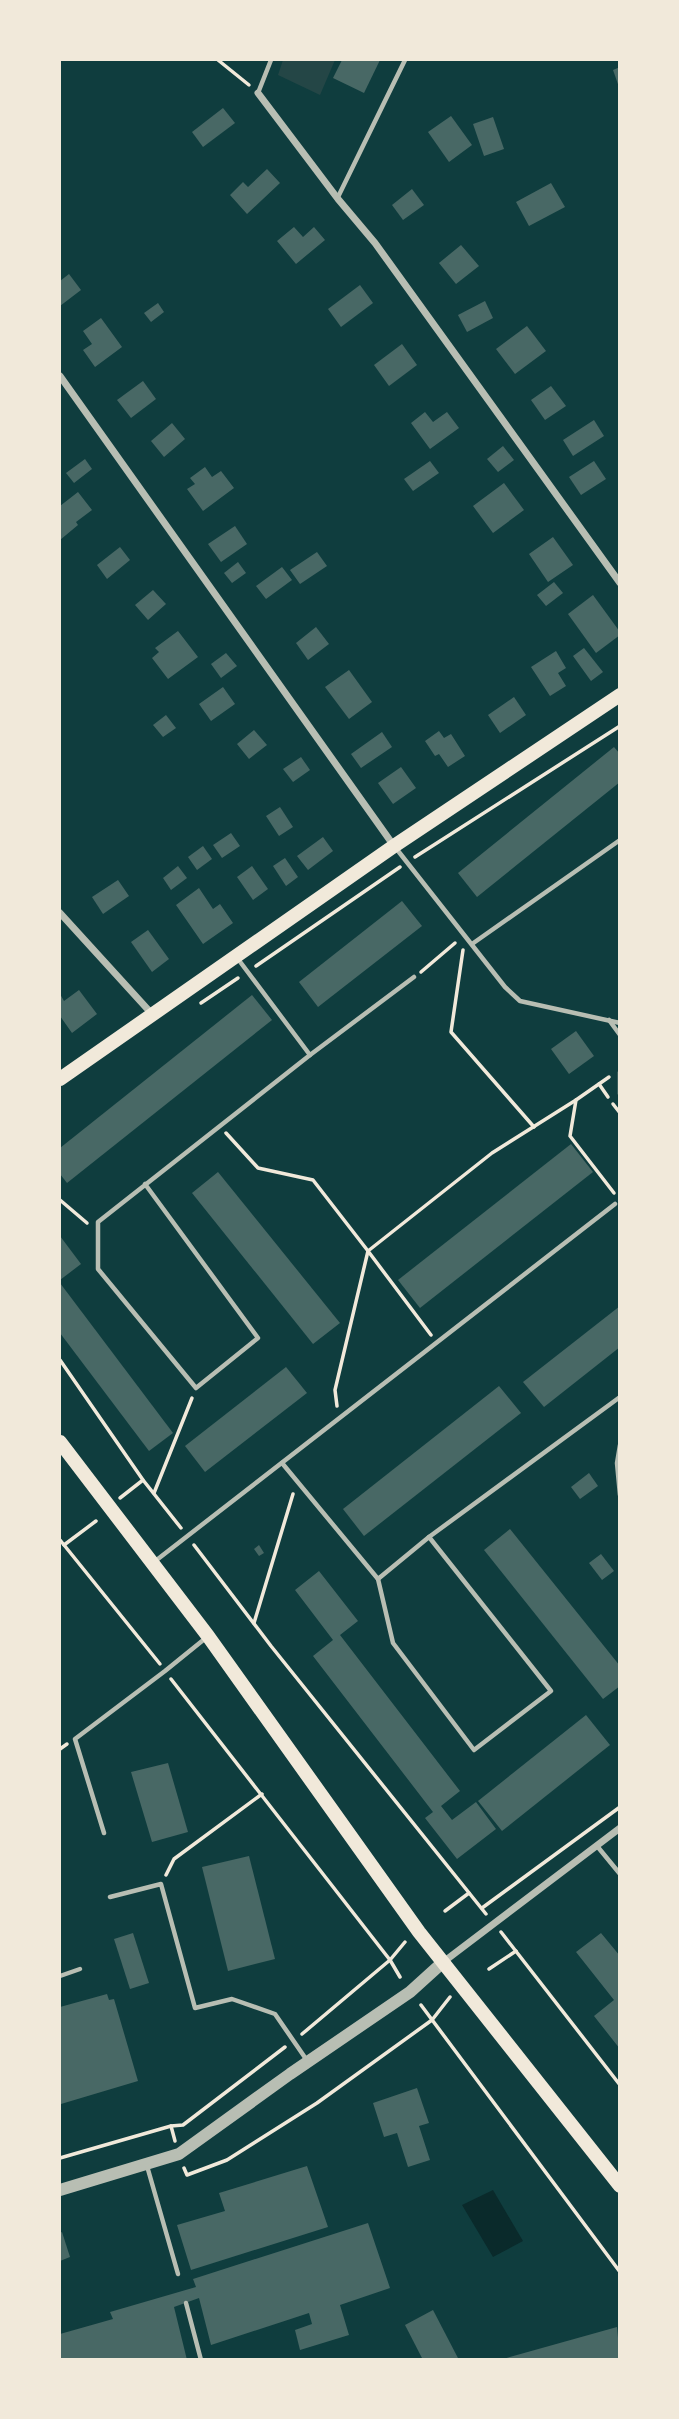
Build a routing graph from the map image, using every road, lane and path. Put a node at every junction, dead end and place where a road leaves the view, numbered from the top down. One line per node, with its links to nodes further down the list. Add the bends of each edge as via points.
1 (218, 60): 4 (path)
2 (271, 60): 4 (lane)
3 (405, 60): 5 (lane)
4 (258, 93): 5 (street)
5 (338, 199): 7 (street, via 375,243)
6 (60, 376): 11 (street)
7 (620, 583)
8 (620, 695): 11 (main road)
9 (620, 726): 12 (path)
10 (620, 841): 15 (lane)
11 (394, 846): 12 (lane); 16 (main road)
12 (408, 862): 14 (lane); 17 (path)
13 (60, 913): 20 (street)
14 (465, 934): 15 (lane); 18 (path); 31 (path, via 452,1032)
15 (472, 944): 21 (lane, via 520,1001)
16 (236, 956): 17 (lane); 20 (main road)
17 (248, 972): 19 (path); 24 (lane)
18 (414, 977): 24 (lane)
19 (192, 1009)
20 (152, 1015): 27 (main road)
21 (609, 1020): 22 (lane); 23 (lane)
22 (620, 1023)
23 (620, 1035)
24 (310, 1055): 30 (lane)
25 (620, 1072): 28 (lane)
26 (609, 1076): 29 (path)
27 (60, 1079)
28 (620, 1094)
29 (576, 1100): 31 (path); 33 (path, via 570,1136)
30 (219, 1125): 32 (lane); 37 (path, via 258,1168 313,1180)
31 (534, 1127): 37 (path, via 492,1153)
32 (145, 1184): 36 (lane, via 97,1222); 40 (lane, via 258,1338)
33 (614, 1193)
34 (60, 1199): 36 (path)
35 (615, 1204): 38 (lane)
36 (98, 1232): 40 (lane, via 98,1269)
37 (368, 1251): 38 (path); 42 (path, via 335,1390)
38 (437, 1343): 42 (lane)
39 (60, 1360): 46 (path)
40 (196, 1388): 48 (path)
41 (620, 1397): 52 (lane)
42 (339, 1418): 45 (lane)
43 (60, 1443): 56 (main road)
44 (620, 1446): 49 (lane)
45 (282, 1463): 47 (lane); 53 (lane)
46 (143, 1480): 48 (path); 50 (path)
47 (297, 1481): 57 (lane); 58 (path)
48 (154, 1493): 53 (path)
49 (620, 1496)
50 (120, 1498)
51 (96, 1521): 55 (path)
52 (429, 1536): 57 (lane); 57 (lane, via 551,1691 474,1750 393,1643)
53 (188, 1537): 56 (lane); 58 (path)
54 (60, 1540): 55 (path)
55 (64, 1545): 60 (path)
56 (152, 1564): 59 (main road)
57 (378, 1578)
58 (254, 1623): 68 (path)
59 (208, 1636): 60 (lane); 77 (main road)
60 (165, 1671): 61 (path); 64 (lane, via 75,1739)
61 (262, 1794): 67 (path, via 174,1859); 76 (path)
62 (620, 1807): 70 (path)
63 (620, 1828): 65 (street)
64 (104, 1833)
65 (596, 1845): 66 (lane); 77 (street)
66 (620, 1874)
67 (161, 1884): 69 (lane); 85 (lane, via 195,2008 232,1999 275,2014)
68 (469, 1893): 70 (path); 71 (path)
69 (110, 1898)
70 (482, 1908): 72 (path)
71 (445, 1911)
72 (486, 1914)
73 (501, 1932): 75 (path)
74 (405, 1942): 76 (path)
75 (516, 1951): 79 (path); 87 (path)
76 (390, 1960): 81 (path); 85 (path)
77 (442, 1964): 86 (street, via 410,1992); 91 (main road)
78 (80, 1969): 80 (lane)
79 (489, 1969)
80 (60, 1976)
81 (400, 1977)
82 (450, 1997): 84 (path)
83 (421, 2006): 84 (path)
84 (432, 2020): 90 (path, via 227,2160); 93 (path)
85 (292, 2041): 86 (lane); 88 (path, via 183,2125)
86 (309, 2062): 89 (street, via 179,2154)
87 (620, 2085)
88 (60, 2158)
89 (147, 2165): 92 (street); 94 (lane)
90 (187, 2175)
91 (620, 2186)
92 (60, 2190)
93 (620, 2272)
94 (178, 2274)
95 (186, 2303): 96 (lane)
96 (201, 2360)

